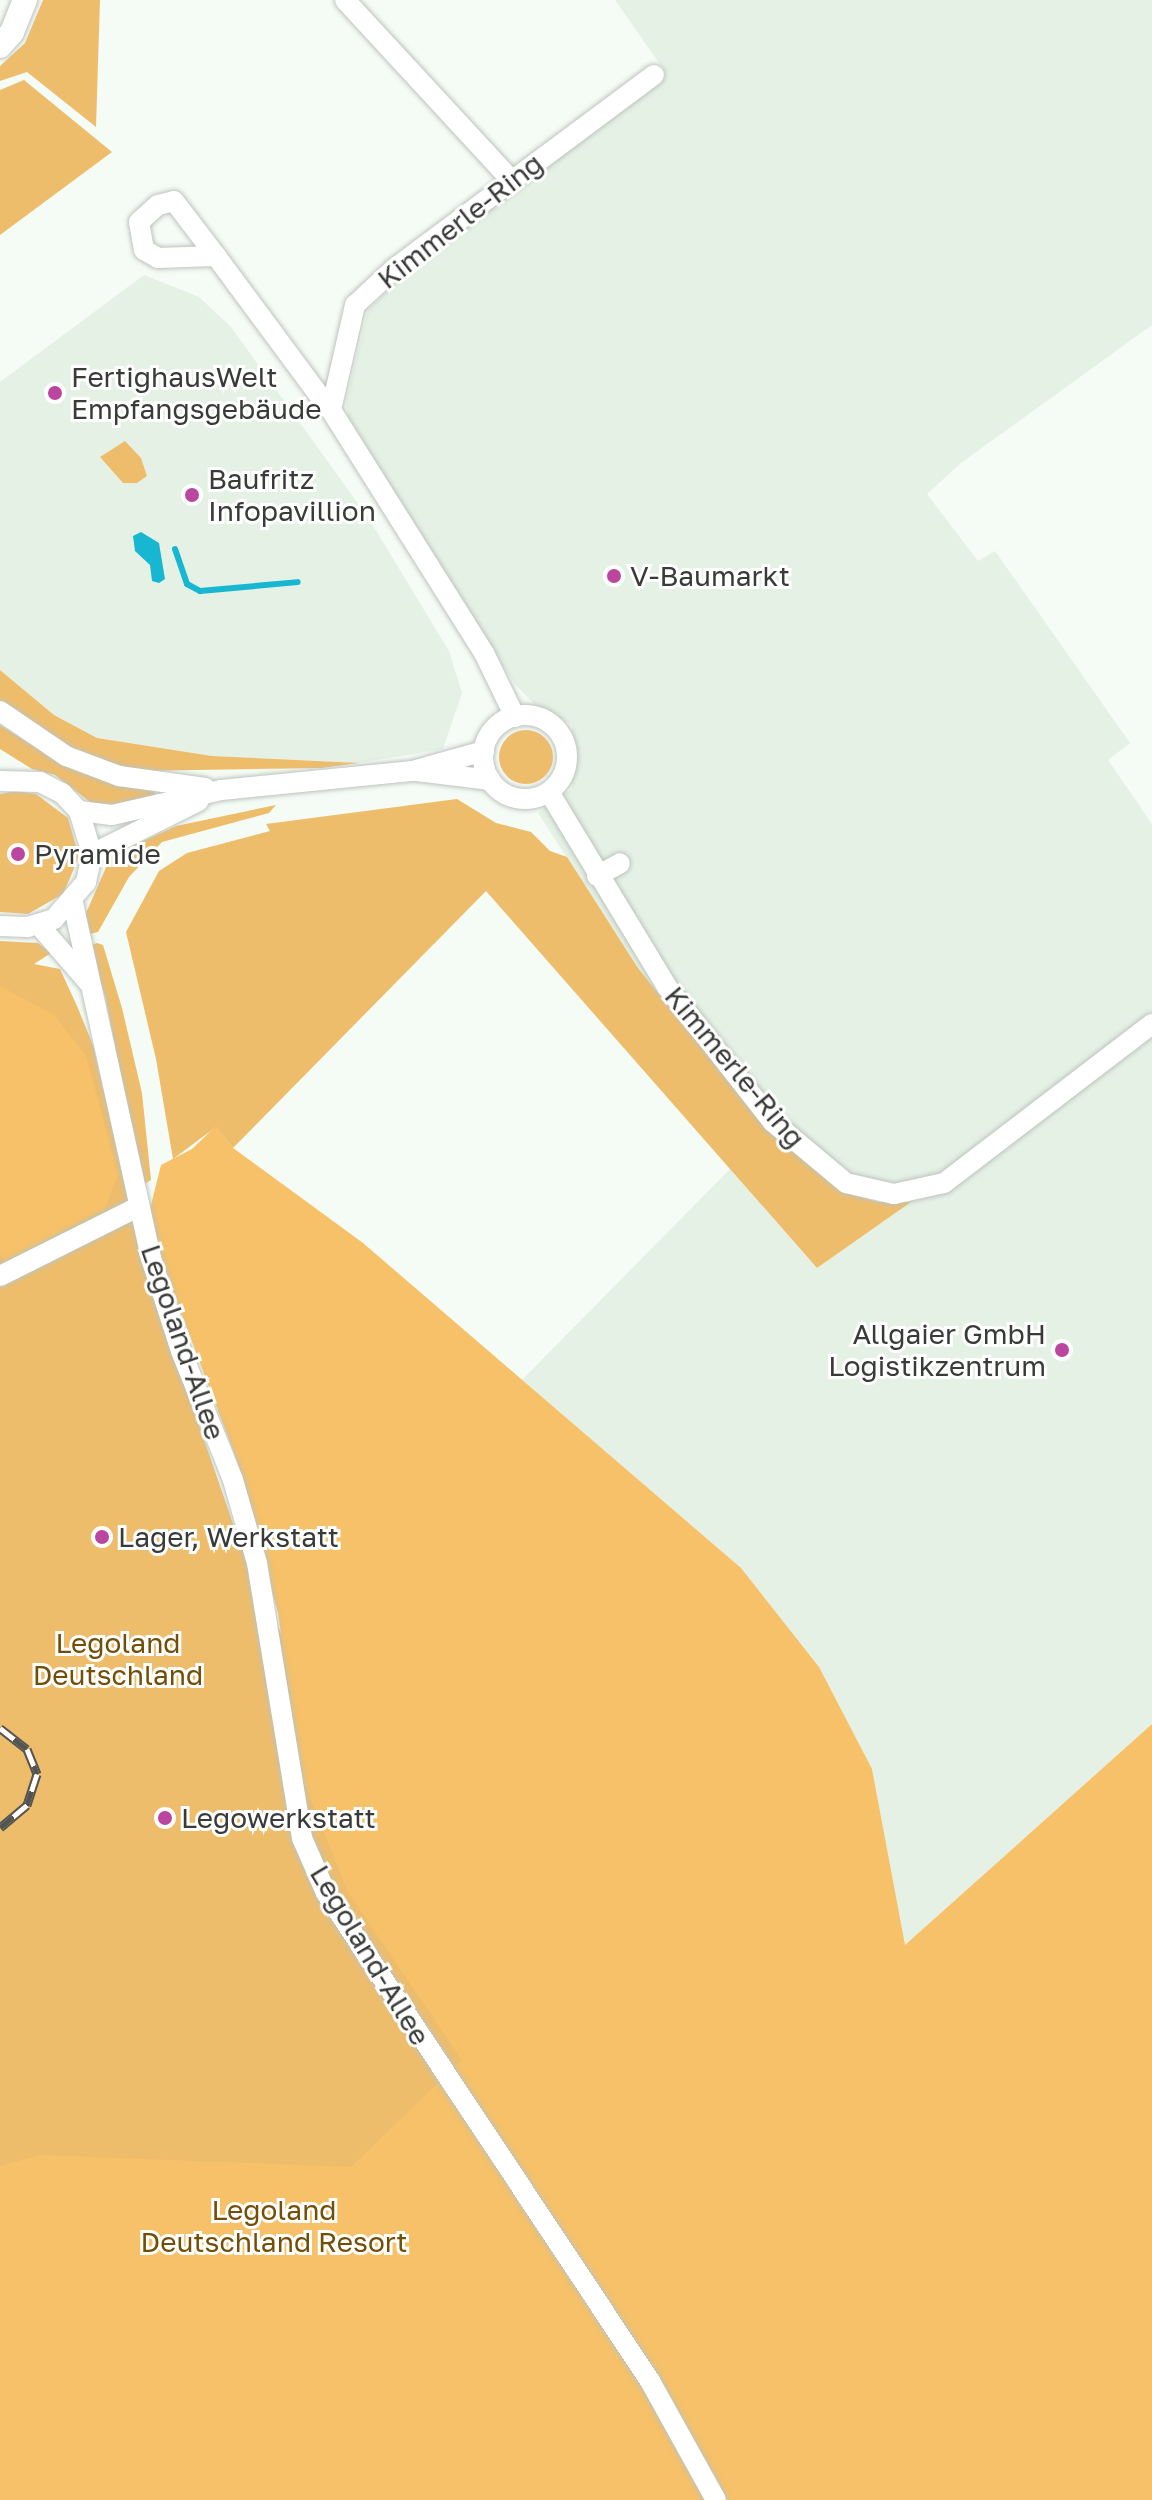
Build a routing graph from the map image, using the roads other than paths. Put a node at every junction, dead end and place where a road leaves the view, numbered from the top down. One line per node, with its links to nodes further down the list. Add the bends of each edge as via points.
1 (345, 0): 5 (street)
2 (21, 5): 3 (main road)
3 (0, 46)
4 (654, 75): 5 (street, Kimmerle-Ring)
5 (512, 181): 7 (street, Kimmerle-Ring, via 395,268 355,305)
6 (216, 256): 7 (street)
7 (331, 410): 9 (street, via 484,653)
8 (0, 711): 15 (street, via 66,756 119,776)
9 (515, 717): 10 (street, via 494,729); 16 (street, via 541,719 562,737 567,763)
10 (484, 751): 12 (street); 14 (street)
11 (0, 761): 13 (street)
12 (413, 771): 14 (street); 15 (street)
13 (8, 779): 17 (street, via 40,782)
14 (490, 780): 16 (street, via 510,797 536,798)
15 (221, 790): 17 (street, via 112,815); 18 (street)
16 (549, 792): 20 (street, Kimmerle-Ring)
17 (79, 811): 18 (street)
18 (92, 854): 21 (street, via 86,882)
19 (620, 863): 20 (street)
20 (597, 876): 25 (street, Kimmerle-Ring, via 667,987 773,1122 819,1166 861,1189 911,1193 944,1183)
21 (73, 903): 22 (street); 24 (street, Legoland-Allee)
22 (38, 924): 23 (street); 24 (street, Legoland-Allee)
23 (0, 926)
24 (92, 987): 26 (street, Legoland-Allee)
25 (1152, 1024)
26 (138, 1207): 27 (street, Legoland-Allee); 28 (street, Legoland-Allee, via 181,1351 233,1480 257,1563 272,1634 289,1779 302,1838 326,1893 650,2381)
27 (0, 1276)
28 (716, 2500)

